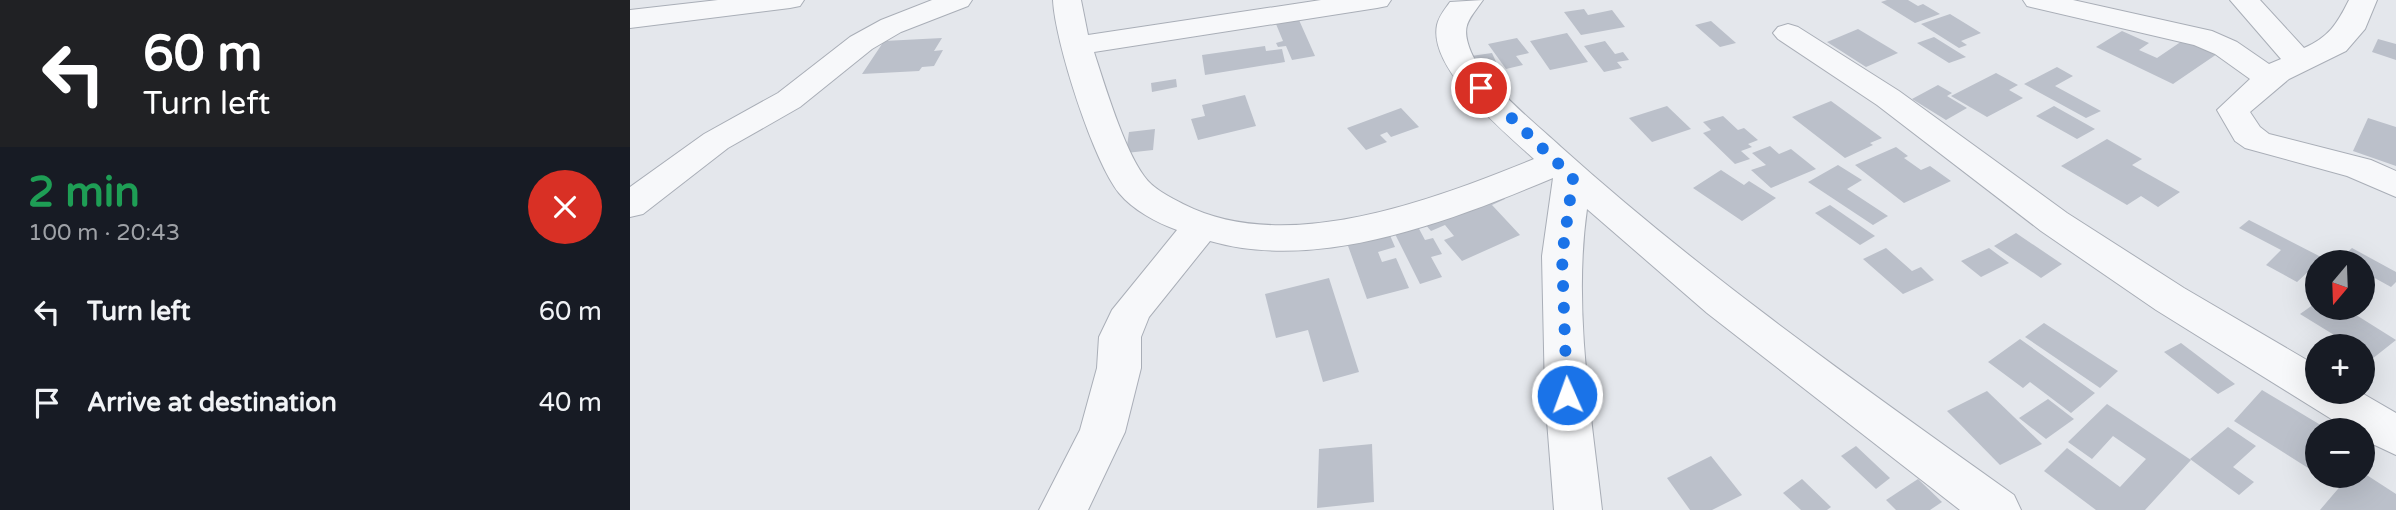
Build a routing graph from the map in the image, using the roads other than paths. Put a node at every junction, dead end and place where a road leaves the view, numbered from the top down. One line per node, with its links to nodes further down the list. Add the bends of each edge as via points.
1 (790, 0): 9 (street)
2 (958, 0): 16 (street, via 861,43 789,100 716,141)
3 (1067, 0): 11 (street)
4 (1377, 0): 11 (street)
5 (1469, 0): 14 (street, via 1453,15 1451,32 1459,60 1481,88)
6 (2037, 0): 13 (street, via 2201,37)
7 (2244, 0): 12 (street)
8 (2363, 0): 12 (street, via 2350,29 2335,45)
9 (630, 19)
10 (1788, 33): 18 (street, via 1888,99 2054,222)
11 (1077, 46): 17 (street, via 1099,119 1130,183 1149,200)
12 (2300, 62): 13 (street)
13 (2270, 79): 15 (street, via 2233,110 2246,134 2273,147 2359,168)
14 (1565, 170): 17 (street, via 1366,229 1256,235); 22 (street, via 1562,256 1567,395); 23 (street, via 1720,303)
15 (2396, 186)
16 (630, 205)
17 (1201, 227): 21 (street, via 1132,310 1120,337 1119,368 1102,432)
18 (2305, 381)
19 (2343, 404): 20 (street)
20 (2396, 436)
21 (1063, 510)
22 (1578, 510)
23 (1997, 510)

